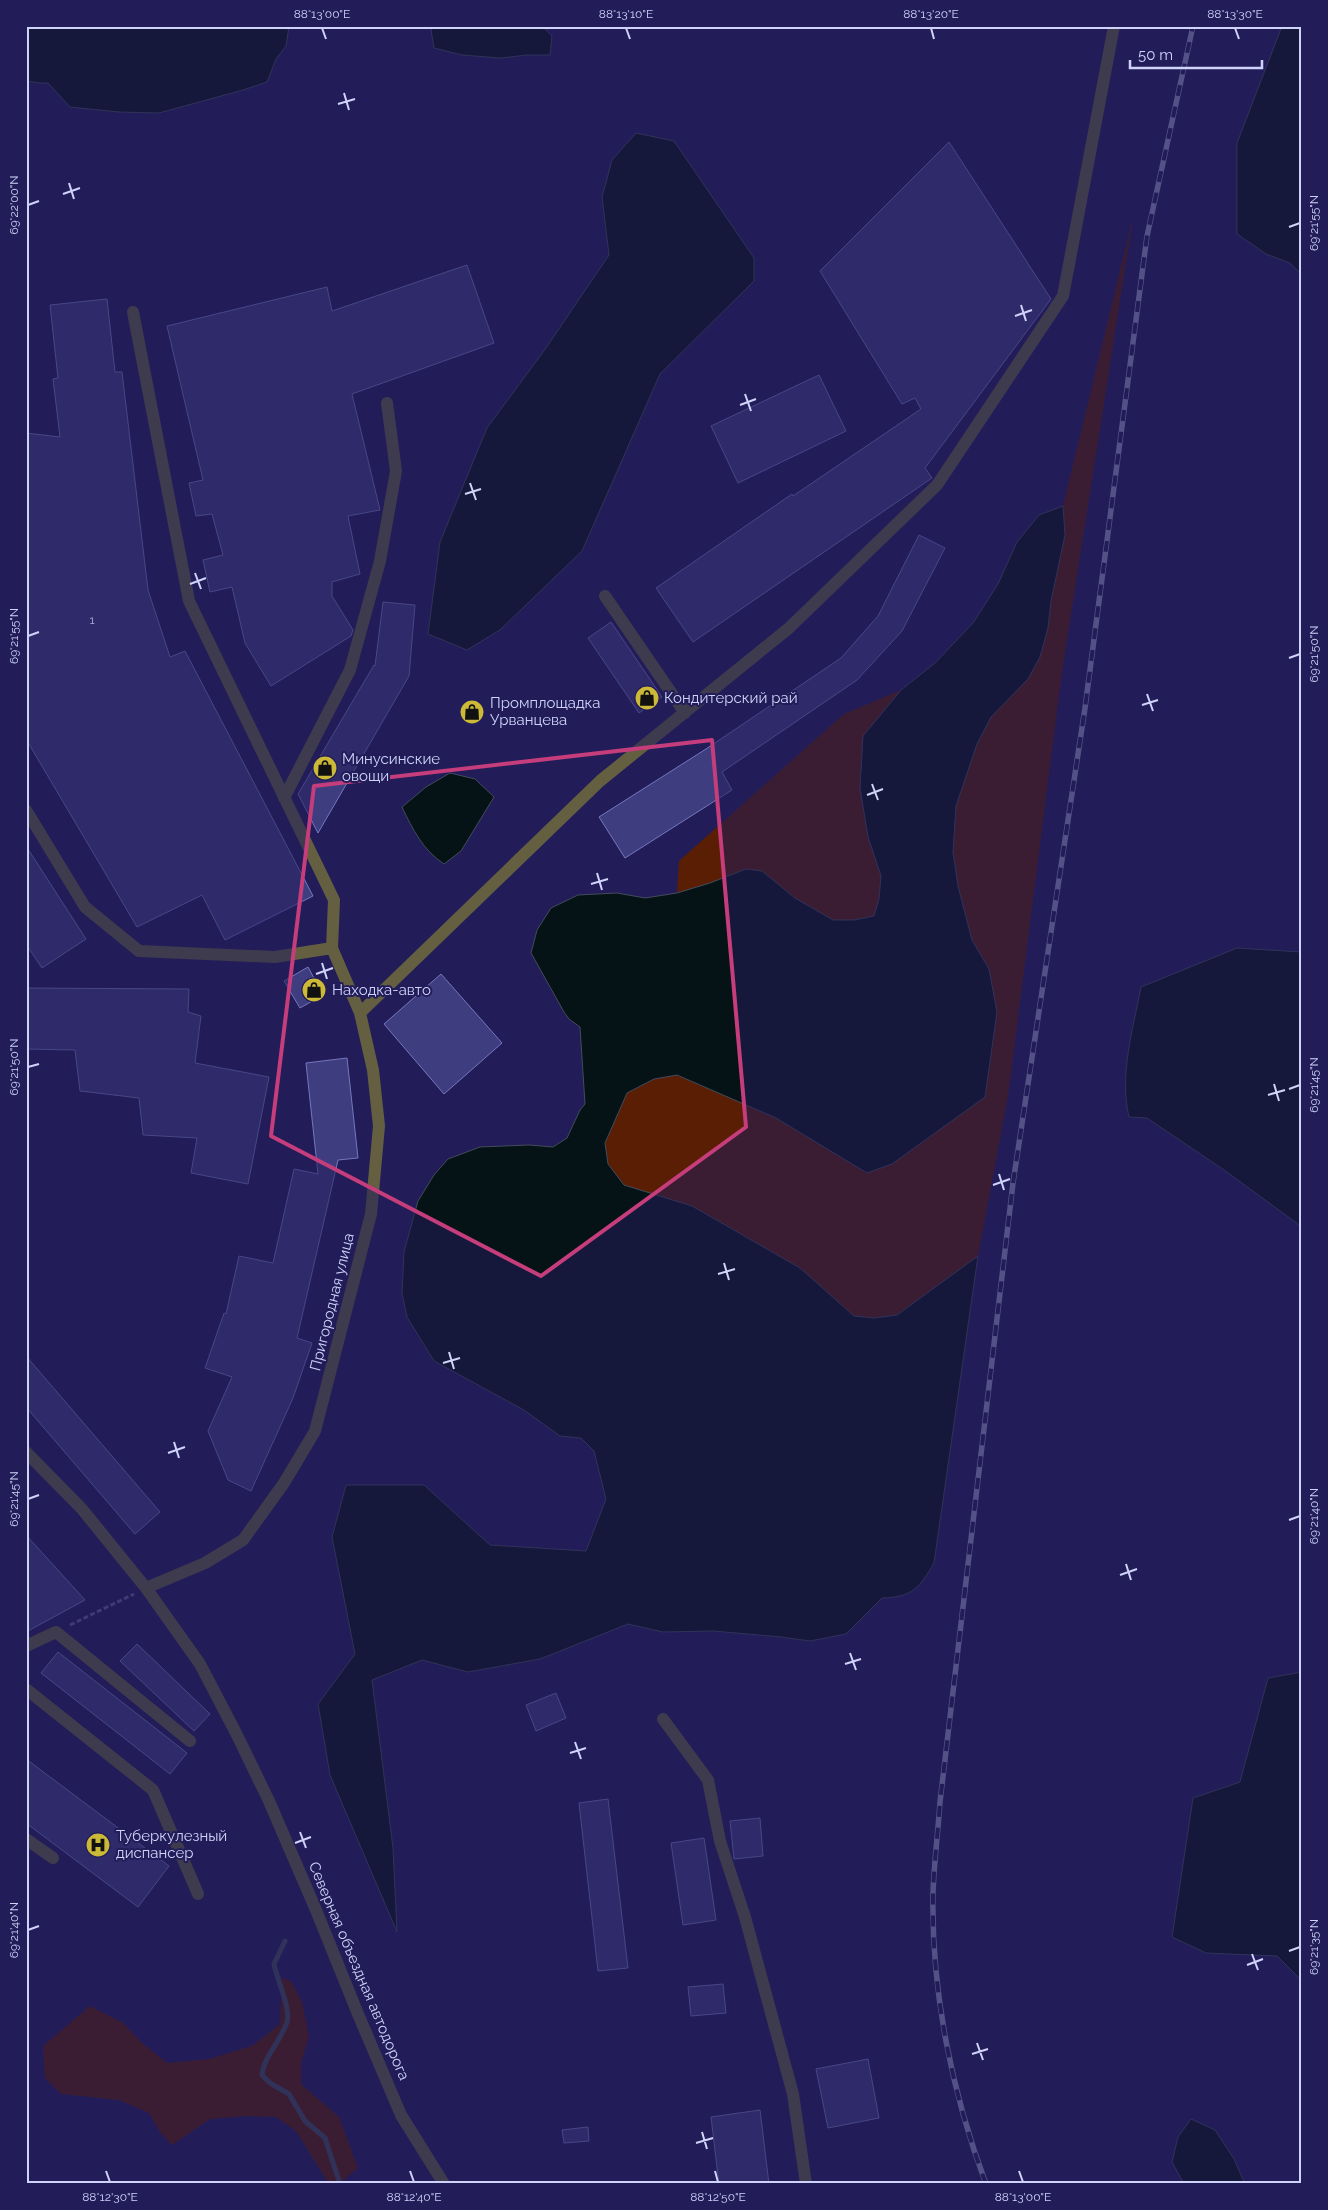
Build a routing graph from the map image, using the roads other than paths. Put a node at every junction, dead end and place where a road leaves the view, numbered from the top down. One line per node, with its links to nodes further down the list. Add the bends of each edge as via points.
1 (1114, 26): 5 (street, via 1063,296 937,485 789,628)
2 (133, 312): 6 (street, via 189,601)
3 (387, 403): 6 (street, via 396,471 380,561 350,670)
4 (606, 596): 5 (street)
5 (686, 713): 9 (street, via 600,781)
6 (284, 798): 8 (street, via 334,900)
7 (26, 810): 8 (street, via 86,907 140,951 275,957)
8 (332, 948): 9 (street, Пригородная улица)
9 (360, 1013): 11 (street, Пригородная улица, via 373,1070 379,1126 371,1214 315,1431 284,1483 243,1540 205,1563)
10 (26, 1452): 11 (street, Северная объездная автодорога, via 82,1509)
11 (146, 1588): 19 (street, Северная объездная автодорога, via 200,1664 237,1735 316,1910 401,2115)
12 (26, 1646): 15 (street, via 56,1632)
13 (26, 1689): 18 (street, via 153,1790)
14 (664, 1719): 20 (street, via 708,1780 720,1841 745,1917 793,2094)
15 (190, 1741)
16 (26, 1839): 17 (street)
17 (53, 1858)
18 (198, 1894)
19 (444, 2184)
20 (806, 2184)

